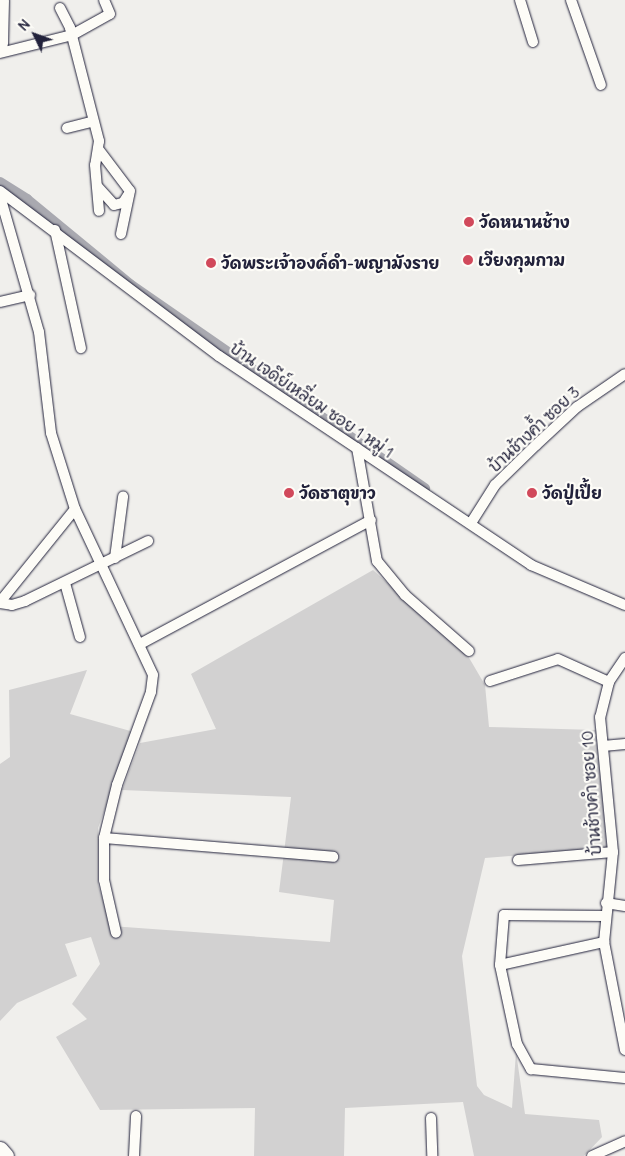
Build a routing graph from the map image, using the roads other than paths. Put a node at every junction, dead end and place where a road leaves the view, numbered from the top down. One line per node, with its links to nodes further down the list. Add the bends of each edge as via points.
1 (1, 0): 8 (street)
2 (104, 0): 6 (street, via 110,14)
3 (520, 0): 7 (street)
4 (572, 0): 10 (street)
5 (60, 8): 6 (street)
6 (72, 36): 9 (street); 11 (street)
7 (533, 42)
8 (0, 43)
9 (0, 52)
10 (601, 84)
11 (91, 122): 12 (street); 13 (street)
12 (67, 128)
13 (99, 150): 14 (street, via 95,165); 16 (street)
14 (97, 186): 16 (street, via 114,205 123,203); 18 (street)
15 (0, 191): 19 (street, บ้าน เจดีย์เหลี่ยม ซอย 1 หมู่ 1)
16 (129, 195): 20 (street)
17 (0, 196): 21 (street)
18 (99, 210)
19 (55, 230): 23 (street); 25 (street, บ้าน เจดีย์เหลี่ยม ซอย 1 หมู่ 1, via 219,356)
20 (121, 234)
21 (30, 295): 22 (street); 27 (street, via 39,332 51,433)
22 (0, 302)
23 (81, 348)
24 (625, 374): 29 (street, บ้านช้างค้ำ ซอย 3, via 577,407 536,445 496,485)
25 (357, 448): 28 (street); 29 (street, บ้าน เจดีย์เหลี่ยม ซอย 1 หมู่ 1)
26 (123, 497): 31 (street)
27 (75, 509): 32 (street); 34 (street)
28 (371, 520): 37 (street); 38 (street, via 377,561 386,575)
29 (472, 520): 35 (street, บ้าน เจดีย์เหลี่ยม ซอย 1 หมู่ 1, via 532,565)
30 (148, 541): 31 (street)
31 (115, 558): 32 (street)
32 (100, 566): 33 (street); 37 (street)
33 (65, 584): 34 (street, via 12,606); 36 (street)
34 (0, 602)
35 (625, 605)
36 (80, 637)
37 (140, 644): 44 (street, via 153,675 151,692 117,785)
38 (469, 651)
39 (625, 658): 41 (street, บ้านช้างคำ ซอย 10)
40 (490, 681): 41 (street, via 558,659)
41 (609, 682): 43 (street, บ้านช้างคำ ซอย 10, via 600,717)
42 (625, 744): 43 (street)
43 (602, 746): 45 (street, บ้านช้างคำ ซอย 10)
44 (104, 838): 46 (street); 51 (street, via 104,880)
45 (613, 852): 47 (street); 48 (street, บ้านช้างคำ ซอย 10)
46 (333, 857)
47 (518, 860)
48 (606, 903): 49 (street); 50 (street, บ้านช้างคำ ซอย 10)
49 (625, 906)
50 (605, 916): 52 (street, บ้านช้างคำ ซอย 10); 53 (street, via 504,915)
51 (116, 934)
52 (604, 942): 53 (street); 54 (street, บ้านช้างคำ ซอย 10)
53 (500, 965): 55 (street, via 517,1044 531,1070)
54 (625, 1050)
55 (625, 1078)
56 (136, 1116): 61 (street)
57 (431, 1118): 62 (street)
58 (625, 1141): 63 (street)
59 (0, 1149): 60 (street)
60 (6, 1156)
61 (134, 1156)
62 (432, 1156)
63 (592, 1156)

